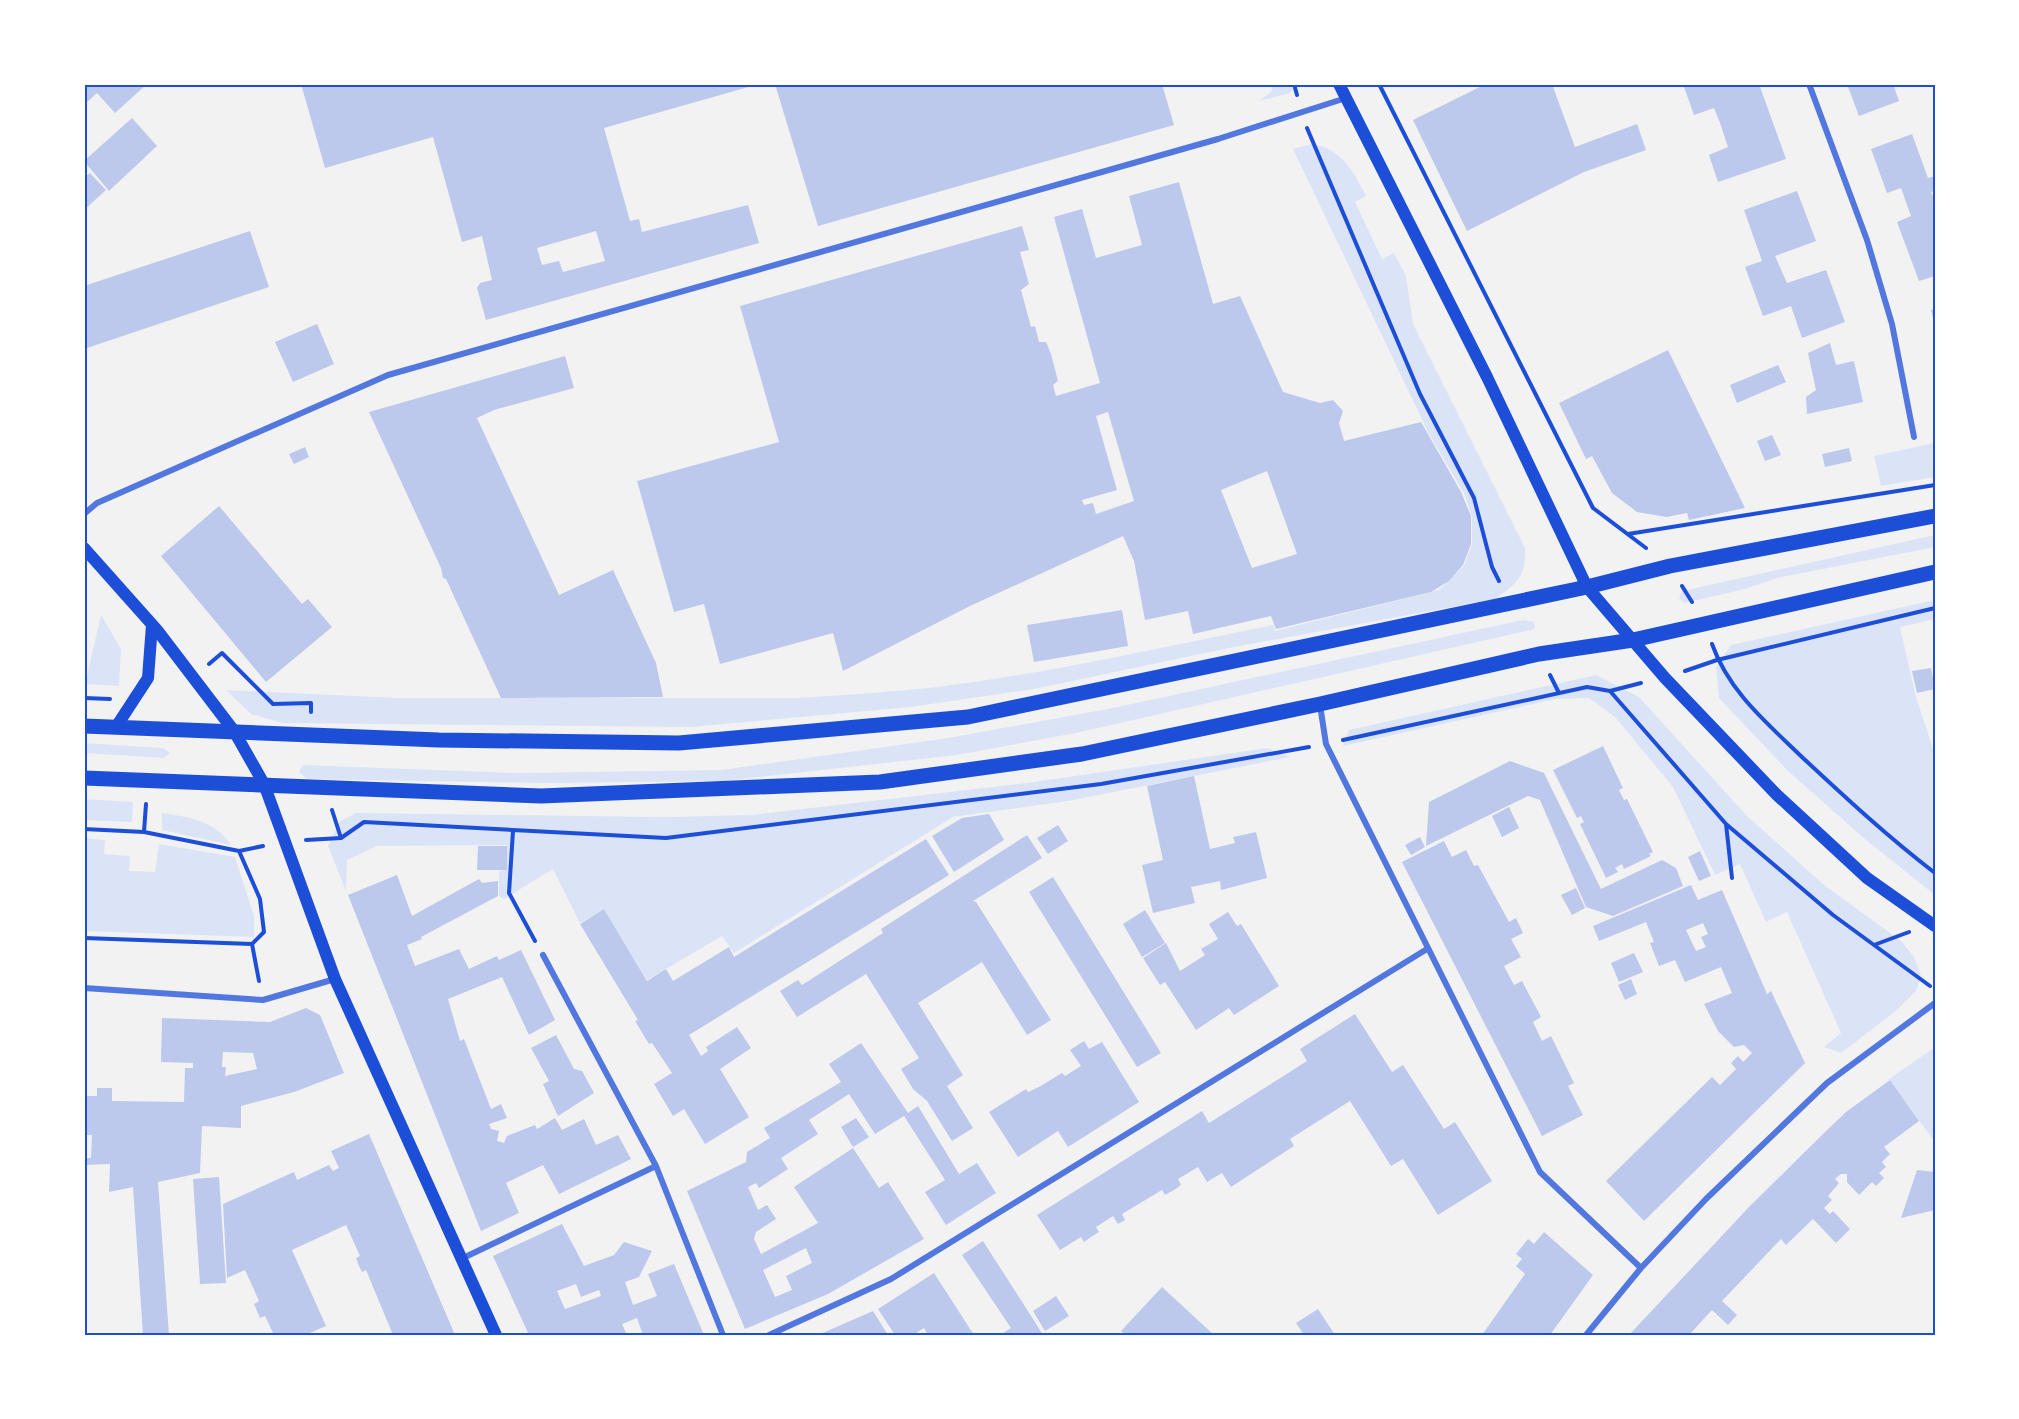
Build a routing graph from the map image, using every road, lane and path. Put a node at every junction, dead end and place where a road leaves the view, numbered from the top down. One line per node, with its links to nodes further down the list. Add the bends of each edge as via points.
1 (1294, 84): 6 (path)
2 (1339, 84): 5 (main road)
3 (1379, 84): 11 (path, via 1593,508)
4 (1809, 84): 7 (street, via 1868,240 1892,324)
5 (1346, 98): 6 (street); 15 (main road, via 1487,377)
6 (1301, 114): 9 (street, via 388,375 107,498); 16 (path, via 1420,394 1474,498 1492,567)
7 (1914, 437)
8 (1935, 485): 11 (path)
9 (84, 514)
10 (1935, 516): 13 (main road)
11 (1628, 534): 13 (path)
12 (84, 548): 18 (main road)
13 (1670, 566): 15 (main road); 17 (path)
14 (1935, 572): 17 (main road)
15 (1587, 587): 16 (main road); 19 (main road)
16 (1509, 603): 26 (main road, via 968,717 679,743 439,740)
17 (1704, 623): 19 (main road); 34 (path, via 1718,660 1740,697 1877,828)
18 (152, 624): 25 (main road, via 148,678); 26 (main road)
19 (1633, 640): 20 (main road); 36 (main road, via 1777,795 1866,878)
20 (1539, 654): 22 (path); 23 (main road)
21 (1610, 691): 29 (path)
22 (1559, 693)
23 (1320, 704): 28 (main road, via 1082,754 880,782 542,796); 39 (street, via 1326,744)
24 (84, 726): 25 (main road)
25 (116, 727): 26 (main road)
26 (234, 731): 28 (main road)
27 (84, 778): 28 (main road)
28 (264, 784): 32 (main road)
29 (1726, 824): 35 (path); 43 (path, via 1833,915)
30 (84, 829): 33 (path, via 144,832)
31 (513, 831): 40 (path, via 509,893)
32 (286, 841): 33 (path); 41 (main road)
33 (239, 850): 38 (path, via 260,899 264,932)
34 (1935, 873)
35 (1732, 878)
36 (1935, 926)
37 (84, 938): 38 (path)
38 (252, 944): 44 (path)
39 (1428, 949): 48 (street, via 1540,1172); 51 (street, via 891,1279)
40 (543, 955): 46 (street)
41 (335, 979): 44 (street); 47 (main road)
42 (84, 988): 44 (street)
43 (1935, 989)
44 (263, 1000)
45 (1935, 1003): 48 (street, via 1827,1083 1706,1199)
46 (656, 1166): 47 (street); 50 (street)
47 (463, 1257): 49 (main road)
48 (1641, 1268): 52 (street)
49 (496, 1335)
50 (723, 1335)
51 (769, 1335)
52 (1586, 1335)

